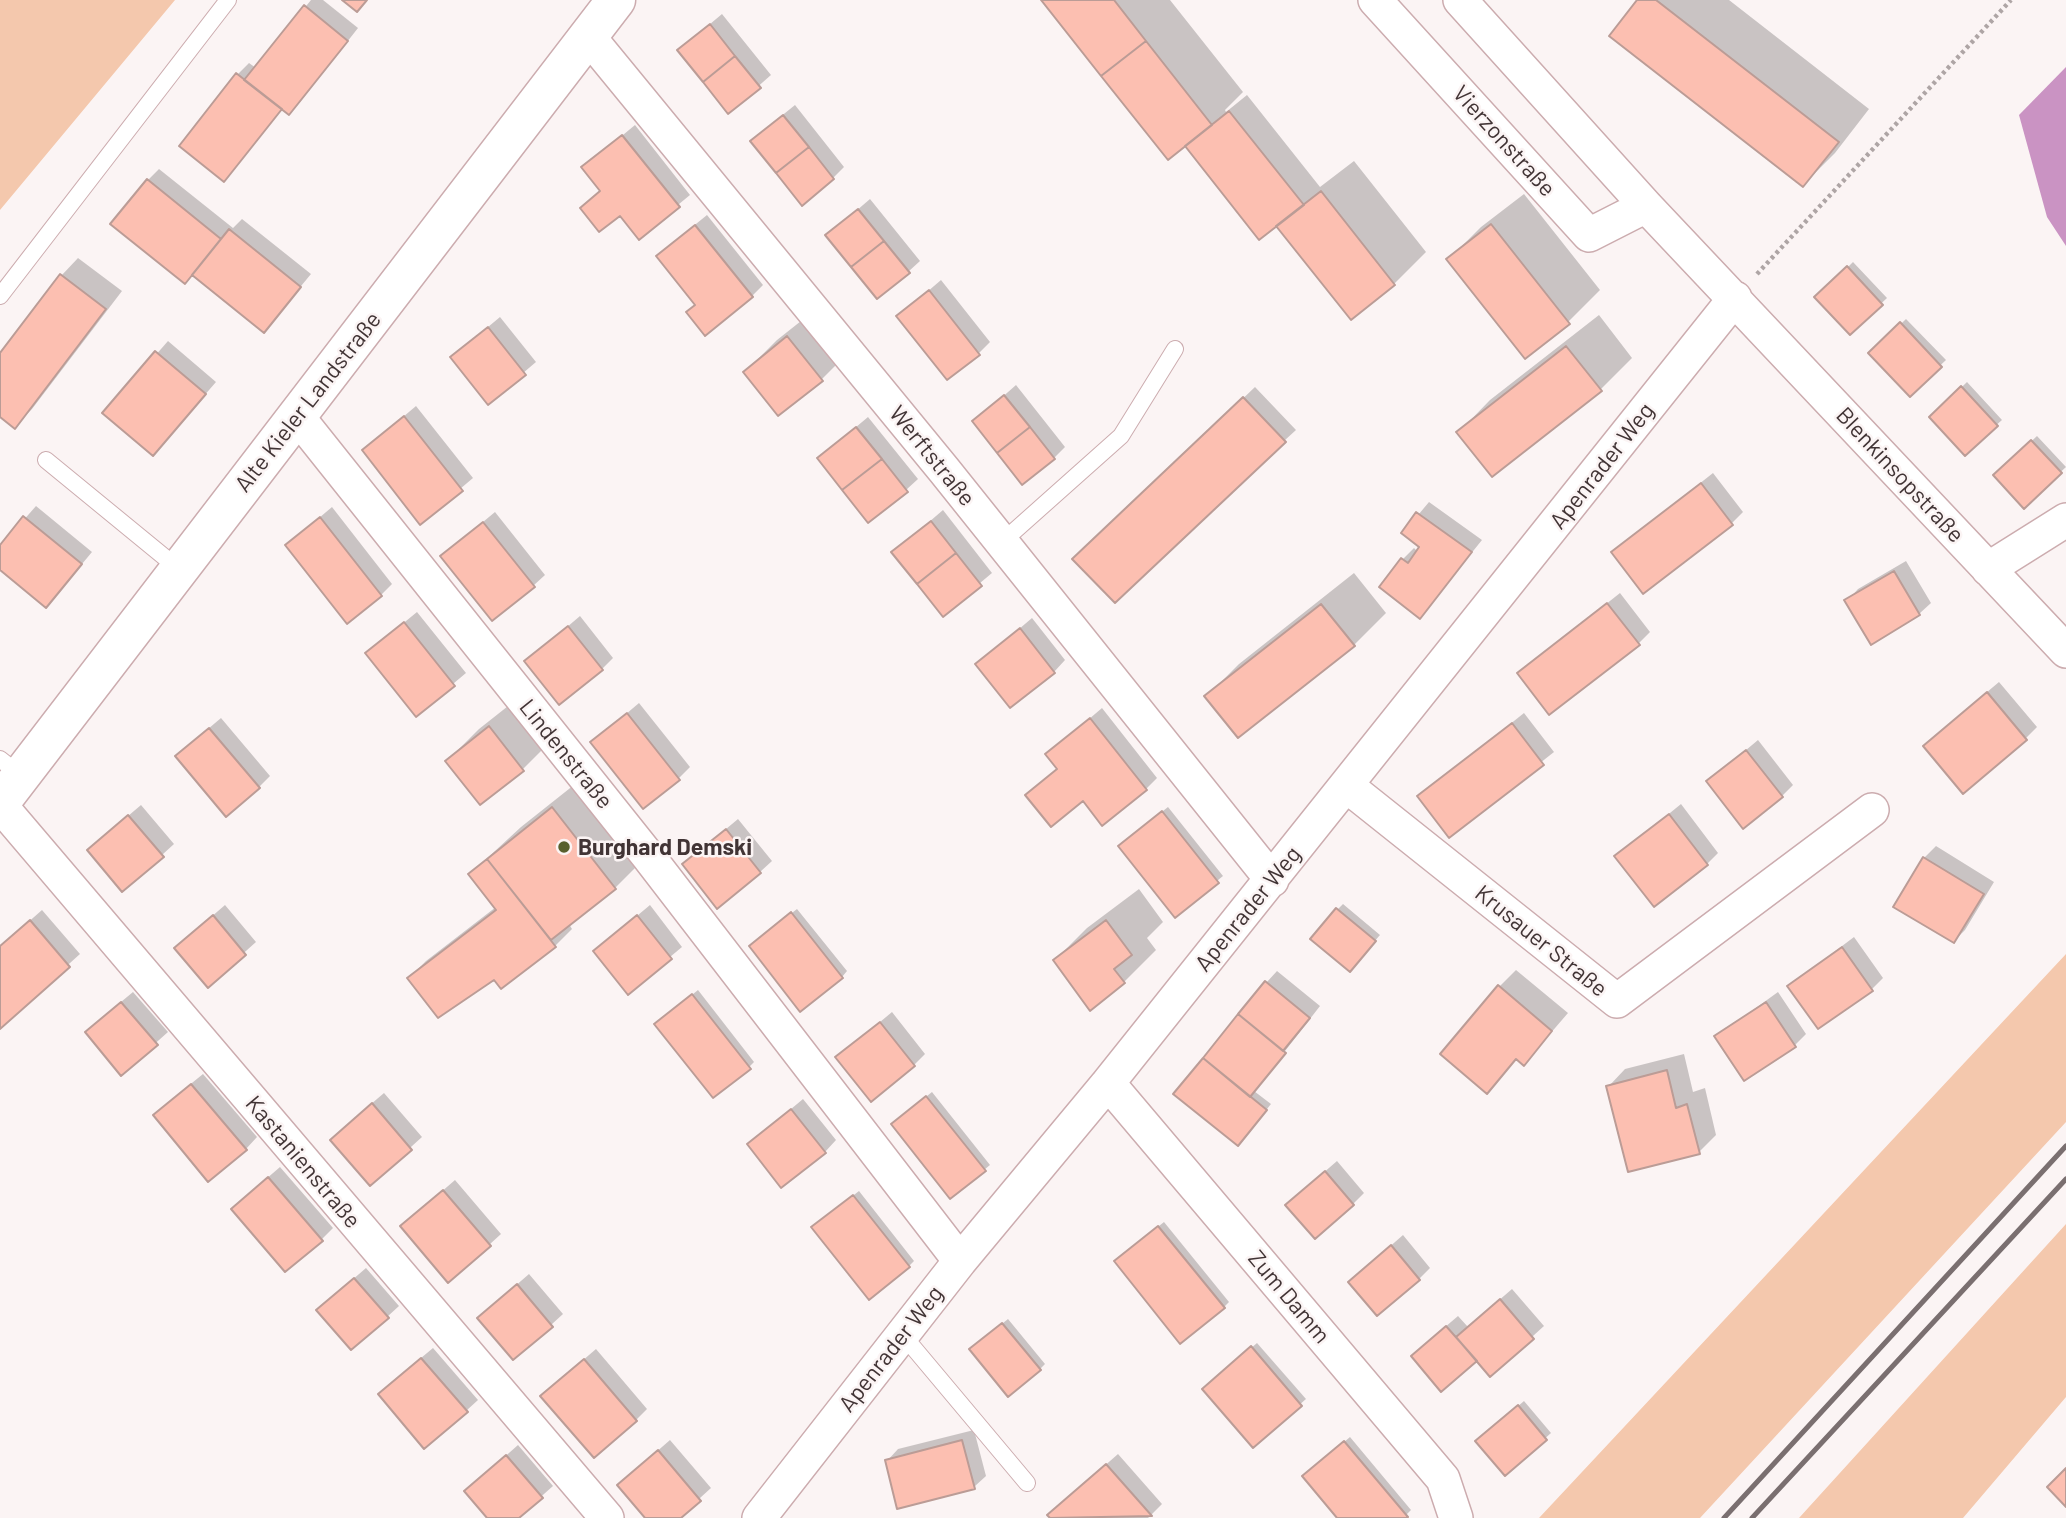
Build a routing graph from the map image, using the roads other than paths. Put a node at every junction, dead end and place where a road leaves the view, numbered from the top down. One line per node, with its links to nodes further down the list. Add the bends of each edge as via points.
1 (228, 0): 7 (lane)
2 (616, 0): 5 (street, Alte Kieler Landstraße)
3 (1375, 0): 6 (street, Vierzonstraße, via 1589,235)
4 (1460, 0): 6 (street)
5 (588, 36): 10 (street, Alte Kieler Landstraße); 13 (street, Werftstraße)
6 (1646, 205): 8 (street)
7 (0, 296)
8 (1735, 298): 15 (street, Blenkinsopstraße); 18 (street, Apenrader Weg)
9 (1175, 349): 13 (lane, via 1121,436)
10 (297, 416): 14 (street, Alte Kieler Landstraße); 22 (street, Lindenstraße, via 657,867)
11 (46, 460): 14 (lane)
12 (2066, 520): 15 (street)
13 (1002, 542): 20 (street, Werftstraße)
14 (179, 569): 17 (street, Alte Kieler Landstraße)
15 (1988, 569): 16 (street, Blenkinsopstraße)
16 (2066, 652)
17 (5, 785): 25 (street, Kastanienstraße)
18 (1347, 786): 19 (street, Krusauer Straße, via 1617,1001); 20 (street, Apenrader Weg)
19 (1871, 810)
20 (1272, 880): 21 (street, Apenrader Weg)
21 (1108, 1083): 22 (street, Apenrader Weg); 27 (street, Zum Damm, via 1443,1479)
22 (960, 1261): 23 (street, Apenrader Weg)
23 (902, 1334): 24 (lane); 26 (street, Apenrader Weg)
24 (1027, 1483)
25 (607, 1518)
26 (759, 1518)
27 (1457, 1518)

